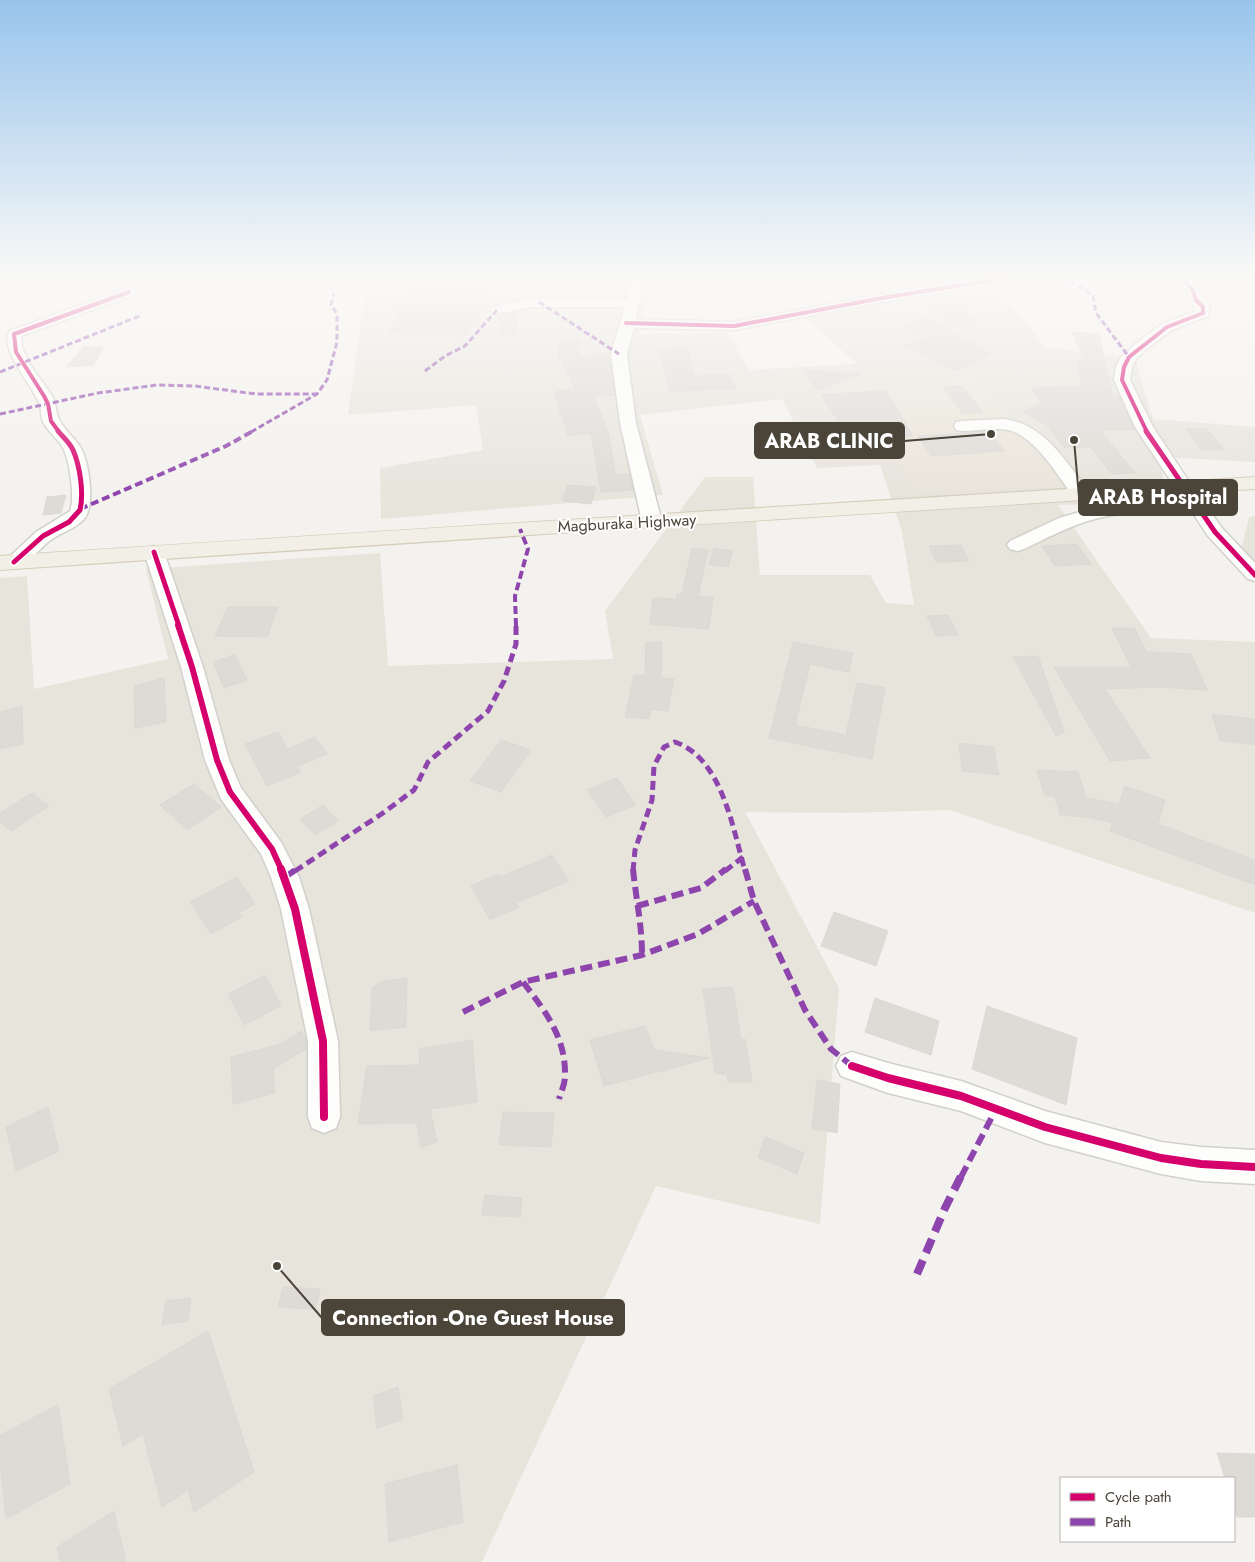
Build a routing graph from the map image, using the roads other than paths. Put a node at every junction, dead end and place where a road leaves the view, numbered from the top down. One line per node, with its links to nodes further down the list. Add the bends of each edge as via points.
1 (15, 349): 12 (street, via 48,405 55,427 72,449 81,502 76,515)
2 (620, 349): 9 (street, via 628,423)
3 (1139, 349): 6 (street, via 1124,367 1122,380 1144,427)
4 (962, 426): 7 (street, via 1004,424 1026,431 1046,450)
5 (1255, 484): 6 (main road, Magburaka Highway)
6 (1184, 488): 7 (main road, Magburaka Highway); 8 (street)
7 (1081, 494): 9 (main road, Magburaka Highway)
8 (1197, 507): 10 (street, via 1102,512 1069,521); 13 (street, via 1215,532)
9 (652, 522): 11 (main road, Magburaka Highway)
10 (1016, 546)
11 (154, 552): 12 (main road, Magburaka Highway); 15 (street, via 226,784 272,849 295,909 322,1040)
12 (7, 562)
13 (1255, 575)
14 (852, 1066): 16 (street, via 961,1096 1045,1127 1162,1158)
15 (324, 1117)
16 (1255, 1167)

